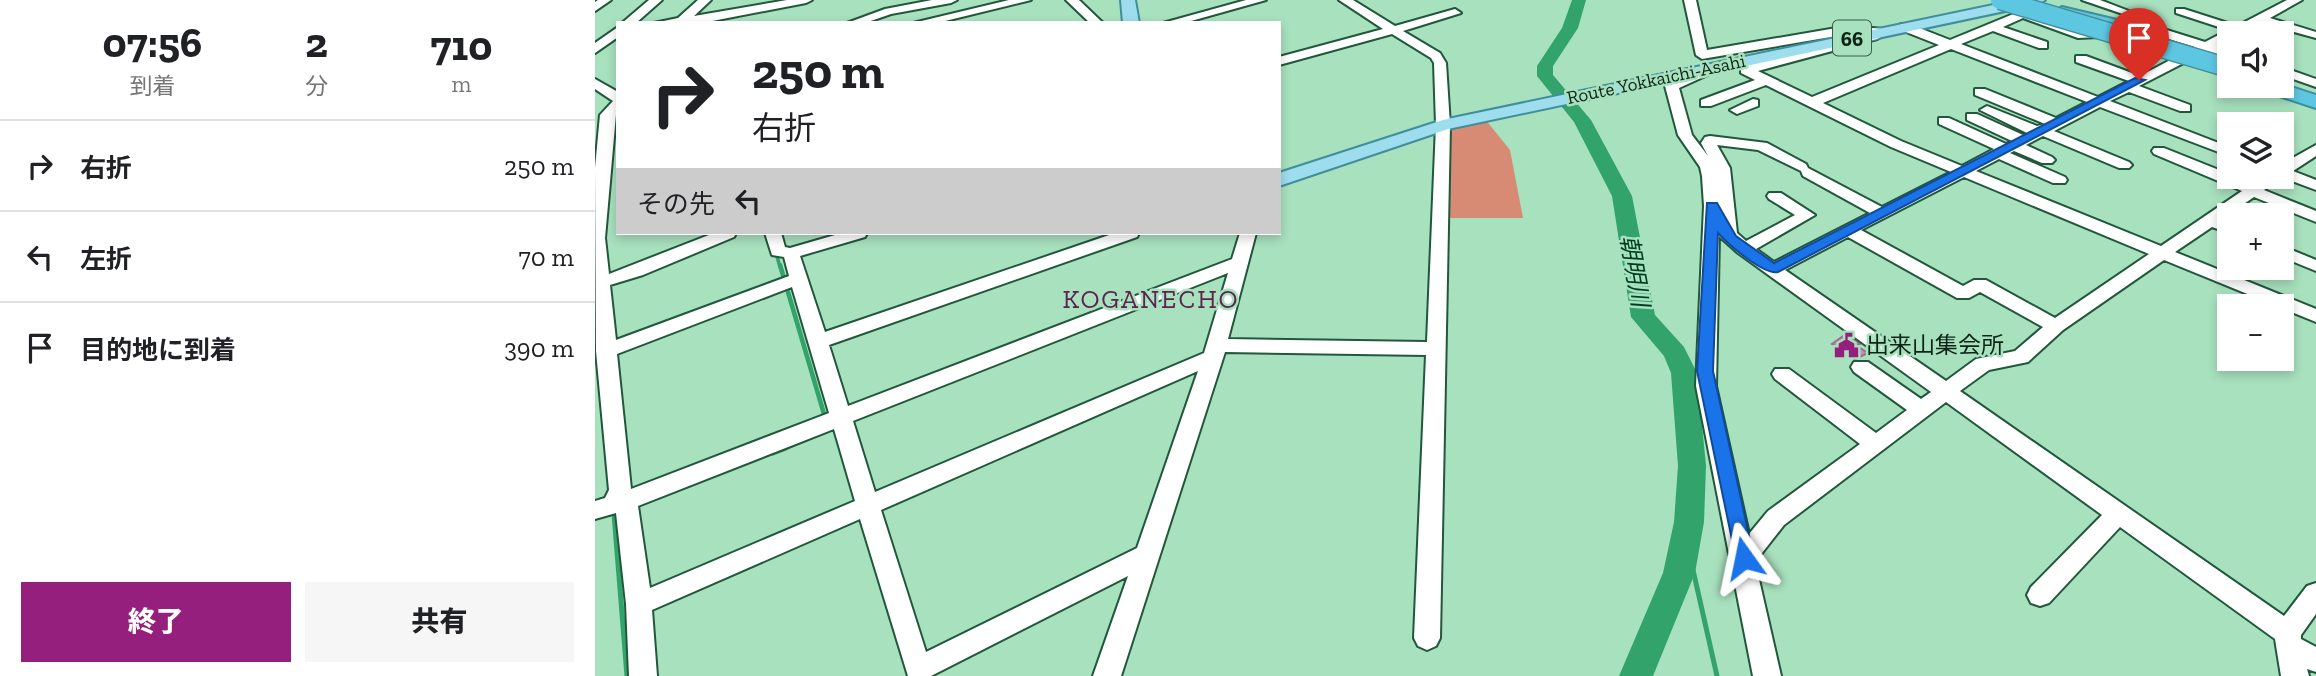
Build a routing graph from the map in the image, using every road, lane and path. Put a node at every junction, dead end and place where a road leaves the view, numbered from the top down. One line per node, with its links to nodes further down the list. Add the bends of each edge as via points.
1 (605, 0): 18 (street)
2 (656, 0): 24 (street)
3 (705, 0): 23 (street)
4 (754, 0): 19 (street)
5 (951, 0): 17 (street)
6 (1025, 0): 28 (street)
7 (1072, 0): 29 (street)
8 (1128, 0): 30 (main road)
9 (1260, 0): 31 (street)
10 (1345, 0): 37 (street)
11 (1690, 0): 40 (street, via 1702,55 1849,30)
12 (2088, 0): 16 (street)
13 (2296, 0): 33 (street)
14 (803, 1): 19 (street)
15 (2014, 1): 21 (highway); 35 (main road, Route Yokkaichi-Asahi / 66); 38 (highway); 55 (highway, bridge)
16 (2122, 5)
17 (908, 7): 26 (street); 27 (street)
18 (595, 8)
19 (744, 9): 23 (street)
20 (1455, 13): 37 (street)
21 (2074, 15): 43 (highway); 47 (street, via 2127,23)
22 (2180, 16): 34 (street)
23 (683, 19): 25 (street)
24 (630, 21)
25 (672, 21)
26 (860, 21)
27 (917, 21)
28 (923, 21)
29 (1095, 21)
30 (1131, 21)
31 (1177, 21)
32 (2006, 21): 36 (street); 36 (street, via 2046,41); 38 (street, via 2023,14 2082,35)
33 (2255, 21)
34 (2217, 24)
35 (1905, 27): 40 (main road, Route Yokkaichi-Asahi / 66); 45 (street)
36 (1993, 27): 45 (street)
37 (1393, 29): 51 (street); 85 (street, via 1440,63)
38 (2100, 31): 43 (highway); 52 (street)
39 (616, 32): 46 (street)
40 (1880, 32): 60 (street, via 1746,70); 85 (main road, Route Yokkaichi-Asahi / 66)
41 (2294, 35): 42 (street, via 2307,37)
42 (2294, 36)
43 (2143, 38): 49 (highway); 54 (highway, bridge)
44 (2217, 41): 47 (street)
45 (1951, 44): 73 (street, via 2003,59); 76 (street)
46 (598, 45)
47 (2207, 46): 48 (street); 52 (street)
48 (2217, 51)
49 (2217, 53)
50 (2106, 57): 58 (street)
51 (1281, 60)
52 (2178, 60): 56 (street); 58 (street)
53 (2079, 64): 63 (street)
54 (2217, 68)
55 (2217, 69)
56 (2217, 70)
57 (1705, 74): 101 (street, via 1672,86 1685,135 1708,167)
58 (2152, 74): 63 (street)
59 (2294, 77): 64 (highway)
60 (1766, 80): 68 (street); 76 (street)
61 (595, 83): 70 (street)
62 (2022, 85): 80 (street)
63 (2130, 85): 73 (street); 79 (street)
64 (2316, 85)
65 (1980, 92): 84 (street)
66 (2294, 92): 74 (highway)
67 (2294, 95): 74 (highway)
68 (1724, 96): 75 (street); 78 (street)
69 (2294, 96): 74 (street)
70 (616, 98)
71 (616, 99): 77 (street)
72 (616, 101): 112 (street, via 607,115)
73 (2098, 101): 80 (street); 88 (street)
74 (2316, 102)
75 (1706, 103)
76 (1811, 103): 94 (street)
77 (595, 104)
78 (1745, 107)
79 (2185, 108)
80 (2082, 109): 84 (street)
81 (1987, 110): 86 (street)
82 (1972, 117): 87 (street)
83 (1944, 121): 87 (street)
84 (2055, 123): 86 (street)
85 (1447, 124): 96 (main road, Route Yokkaichi-Asahi / 66); 125 (street)
86 (2039, 131): 87 (street); 93 (street)
87 (2009, 147): 91 (street); 94 (street); 97 (street)
88 (2217, 147)
89 (2316, 149): 92 (street)
90 (2158, 151): 99 (street)
91 (2047, 160)
92 (2294, 164)
93 (2124, 165)
94 (1961, 172): 102 (street); 115 (street)
95 (2294, 177): 98 (street)
96 (1281, 179)
97 (2059, 180)
98 (2316, 186)
99 (2253, 190): 103 (street); 104 (street)
100 (1775, 196): 113 (street, via 1807,215)
101 (1712, 206): 113 (street, via 1723,230); 138 (street, via 1705,371)
102 (1880, 212): 106 (street); 113 (street, via 1762,146 1710,140 1722,168)
103 (2316, 217)
104 (2210, 220): 105 (street); 115 (street)
105 (2217, 223)
106 (1848, 230): 119 (street); 123 (street, via 1963,294 1980,284)
107 (723, 235): 121 (street)
108 (774, 235): 114 (street)
109 (851, 235): 114 (street)
110 (1125, 235): 124 (street)
111 (1247, 235): 117 (street)
112 (596, 238): 121 (street)
113 (1737, 244): 119 (street)
114 (785, 252): 120 (street)
115 (2163, 254): 122 (street); 123 (street)
116 (2294, 256): 118 (street)
117 (1240, 262): 127 (street); 132 (street)
118 (2316, 266)
119 (1773, 269): 130 (street)
120 (790, 281): 124 (street); 126 (street)
121 (599, 289): 126 (street)
122 (2316, 316)
123 (2056, 326): 130 (street, via 2021,356 1983,365)
124 (819, 341): 132 (street)
125 (1435, 349): 127 (street); 142 (street)
126 (606, 351): 134 (street, via 620,490)
127 (1214, 351): 135 (street); 137 (street)
128 (1861, 368): 131 (street)
129 (1782, 374): 133 (street)
130 (1945, 392): 131 (street); 136 (street)
131 (1923, 411): 133 (street)
132 (840, 417): 134 (street); 135 (street)
133 (1877, 445): 138 (street, via 1776,518)
134 (612, 504): 141 (street)
135 (866, 505): 137 (street, via 918,669); 141 (street)
136 (2118, 514): 140 (street); 143 (street)
137 (1149, 554): 146 (street)
138 (1744, 558): 147 (street)
139 (2316, 594): 143 (street)
140 (2040, 595)
141 (639, 604): 145 (street)
142 (1427, 638)
143 (2288, 639): 144 (street); 148 (street)
144 (2316, 660)
145 (643, 676)
146 (1107, 676)
147 (1767, 676)
148 (2295, 676)

